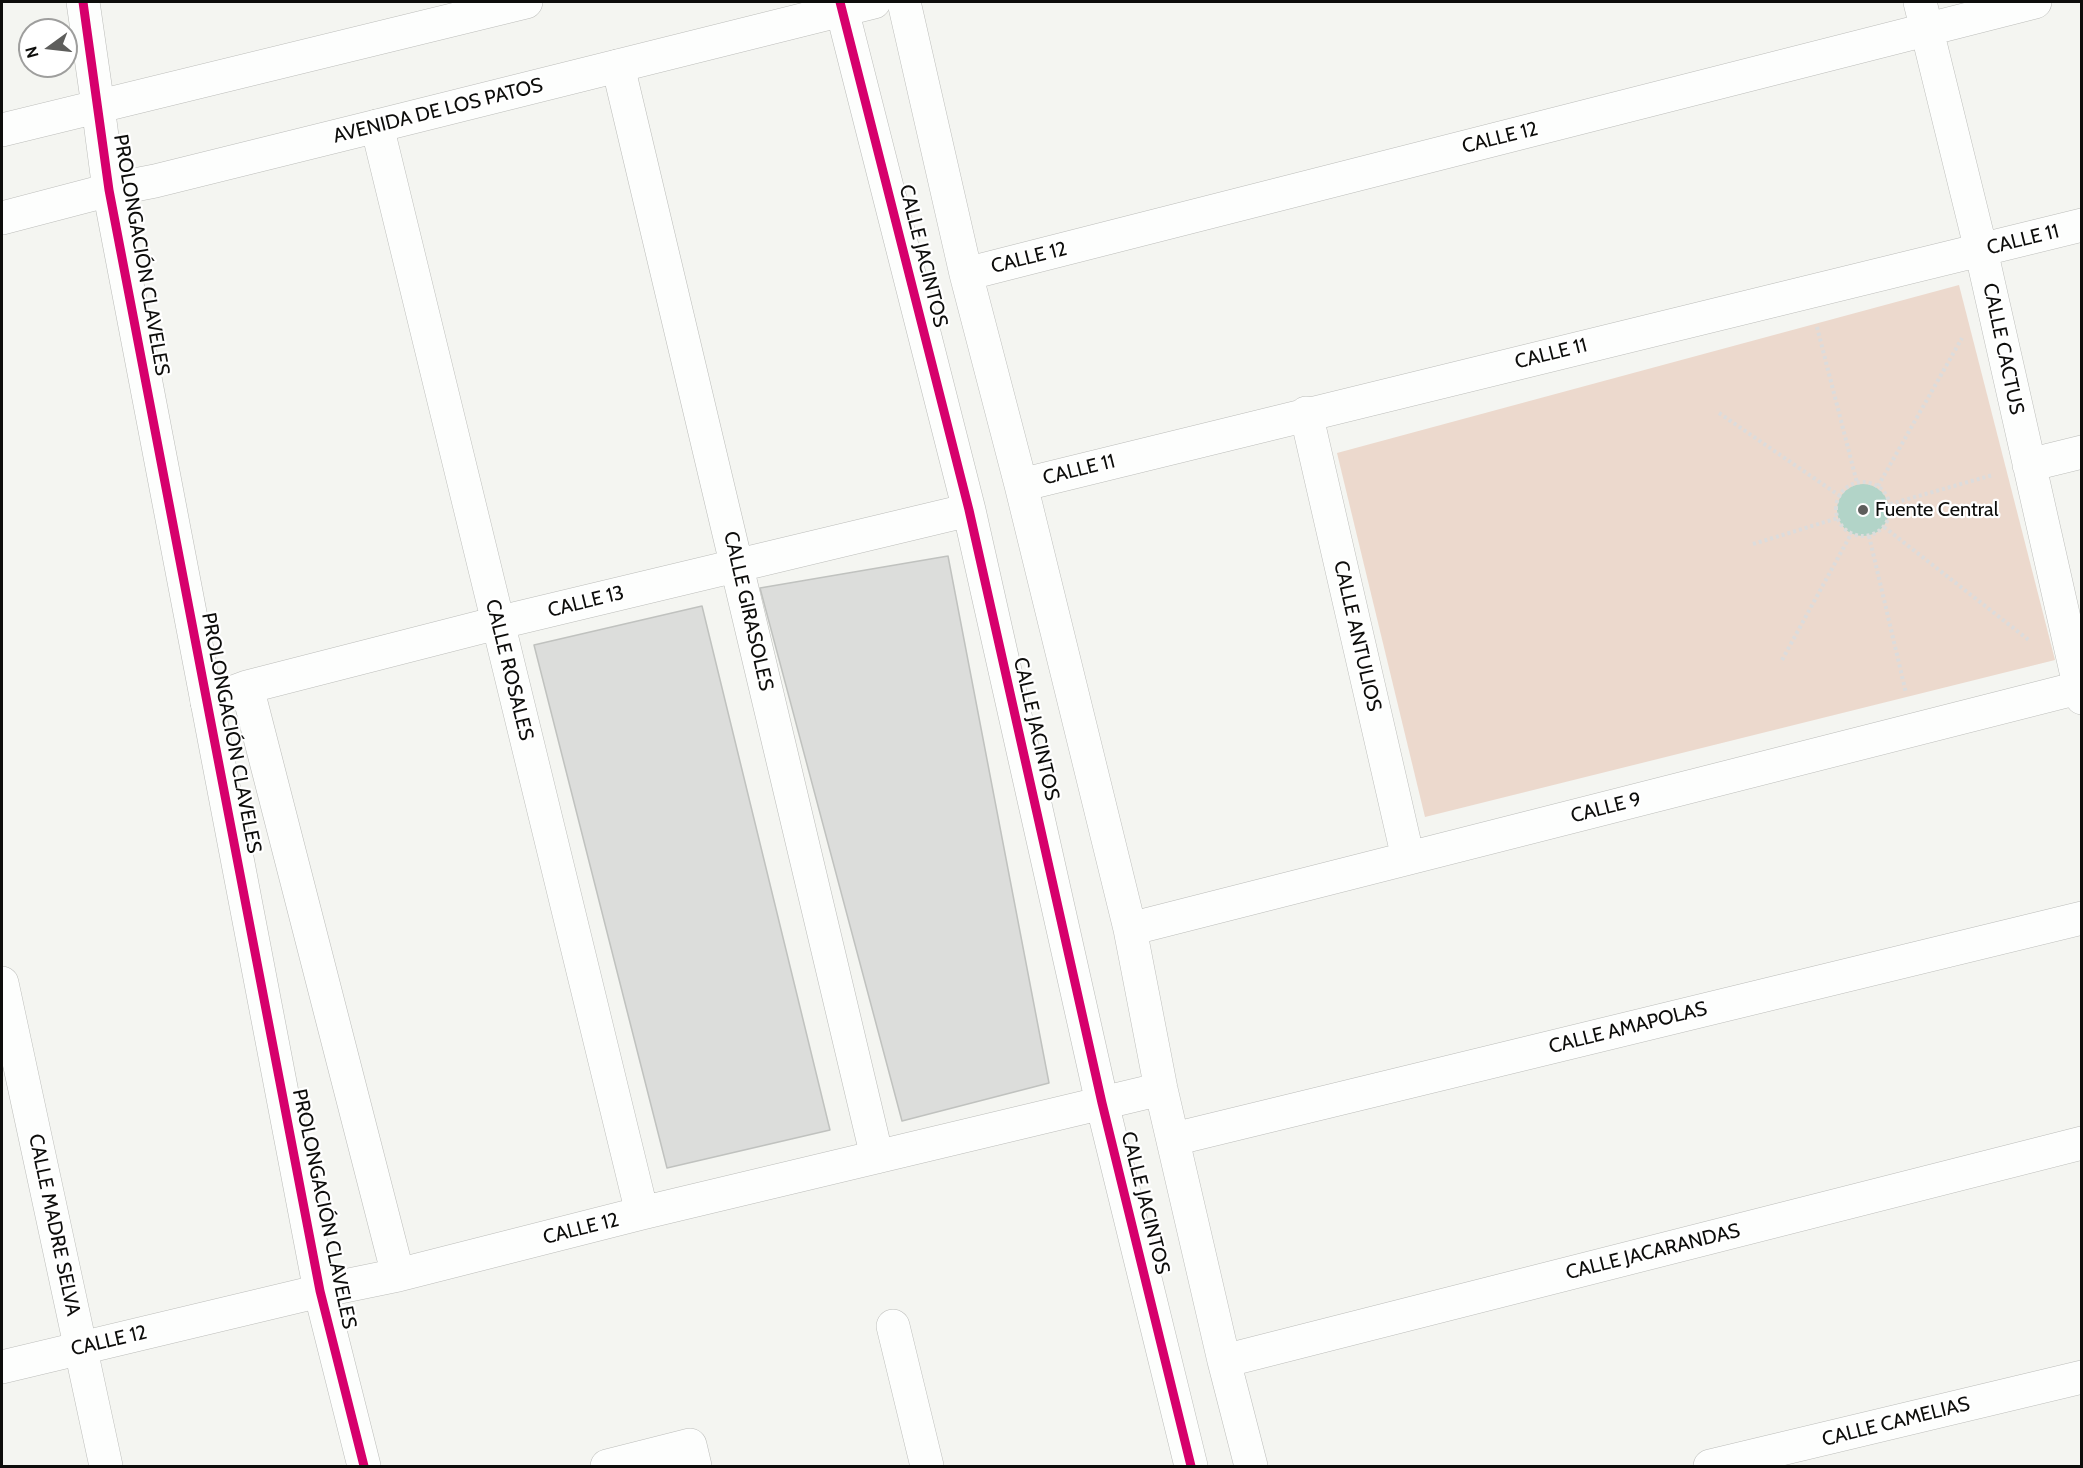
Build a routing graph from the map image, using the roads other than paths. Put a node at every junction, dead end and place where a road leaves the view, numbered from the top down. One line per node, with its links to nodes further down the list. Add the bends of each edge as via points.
1 (83, 2): 9 (street, PROLONGACIÓN CLAVELES)
2 (525, 2): 9 (street)
3 (874, 2): 6 (street, AVENIDA DE LOS PATOS)
4 (904, 2): 16 (street, CALLE JACINTOS)
5 (2035, 2): 7 (street, CALLE 12)
6 (841, 5): 8 (street, AVENIDA DE LOS PATOS); 21 (street, CALLE JACINTOS)
7 (1924, 15): 15 (street, CALLE CACTUS); 16 (street, CALLE 12)
8 (618, 66): 10 (street, AVENIDA DE LOS PATOS); 22 (street, CALLE GIRASOLES)
9 (98, 106): 11 (street); 12 (street, PROLONGACIÓN CLAVELES)
10 (377, 126): 12 (street, AVENIDA DE LOS PATOS); 23 (street, CALLE ROSALES)
11 (2, 130)
12 (109, 190): 13 (street, AVENIDA DE LOS PATOS); 26 (street, PROLONGACIÓN CLAVELES)
13 (2, 218)
14 (2082, 225): 15 (street, CALLE 11)
15 (1981, 250): 17 (street, CALLE 11); 19 (street, CALLE CACTUS)
16 (966, 274): 20 (street, CALLE JACINTOS)
17 (1306, 413): 20 (street, CALLE 11); 27 (street, CALLE ANTULIOS)
18 (2082, 452): 19 (street)
19 (2029, 465): 25 (street, CALLE CACTUS)
20 (1021, 484): 29 (street, CALLE JACINTOS)
21 (969, 510): 22 (street, CALLE 13); 32 (street, CALLE JACINTOS)
22 (737, 565): 23 (street, CALLE 13); 35 (street, CALLE GIRASOLES)
23 (498, 623): 24 (street, CALLE 13); 36 (street, CALLE ROSALES)
24 (247, 687): 26 (street, CALLE 13); 37 (street)
25 (2081, 691): 27 (street, CALLE 9, via 1914,729)
26 (207, 702): 38 (street, PROLONGACIÓN CLAVELES)
27 (1408, 858): 29 (street, CALLE 9)
28 (2082, 918): 33 (street, CALLE AMAPOLAS)
29 (1130, 929): 31 (street, CALLE JACINTOS)
30 (2, 983): 40 (street, CALLE MADRE SELVA)
31 (1161, 1089): 32 (street, CALLE 12); 33 (street, CALLE JACINTOS)
32 (1102, 1103): 35 (street, CALLE 12); 49 (street, CALLE JACINTOS)
33 (1174, 1139): 41 (street, CALLE JACINTOS)
34 (2082, 1143): 41 (street, CALLE JACARANDAS)
35 (877, 1157): 36 (street, CALLE 12)
36 (642, 1213): 37 (street, CALLE 12)
37 (398, 1275): 38 (street, CALLE 12)
38 (320, 1291): 40 (street, CALLE 12); 46 (street, PROLONGACIÓN CLAVELES)
39 (893, 1326): 48 (street)
40 (81, 1348): 42 (street, CALLE 12); 45 (street, CALLE MADRE SELVA)
41 (1224, 1361): 50 (street, CALLE JACINTOS)
42 (2, 1367)
43 (2082, 1377): 51 (street, CALLE CAMELIAS)
44 (693, 1456): 47 (street)
45 (106, 1467)
46 (364, 1467)
47 (607, 1467)
48 (927, 1467)
49 (1191, 1467)
50 (1251, 1467)
51 (1710, 1467)

